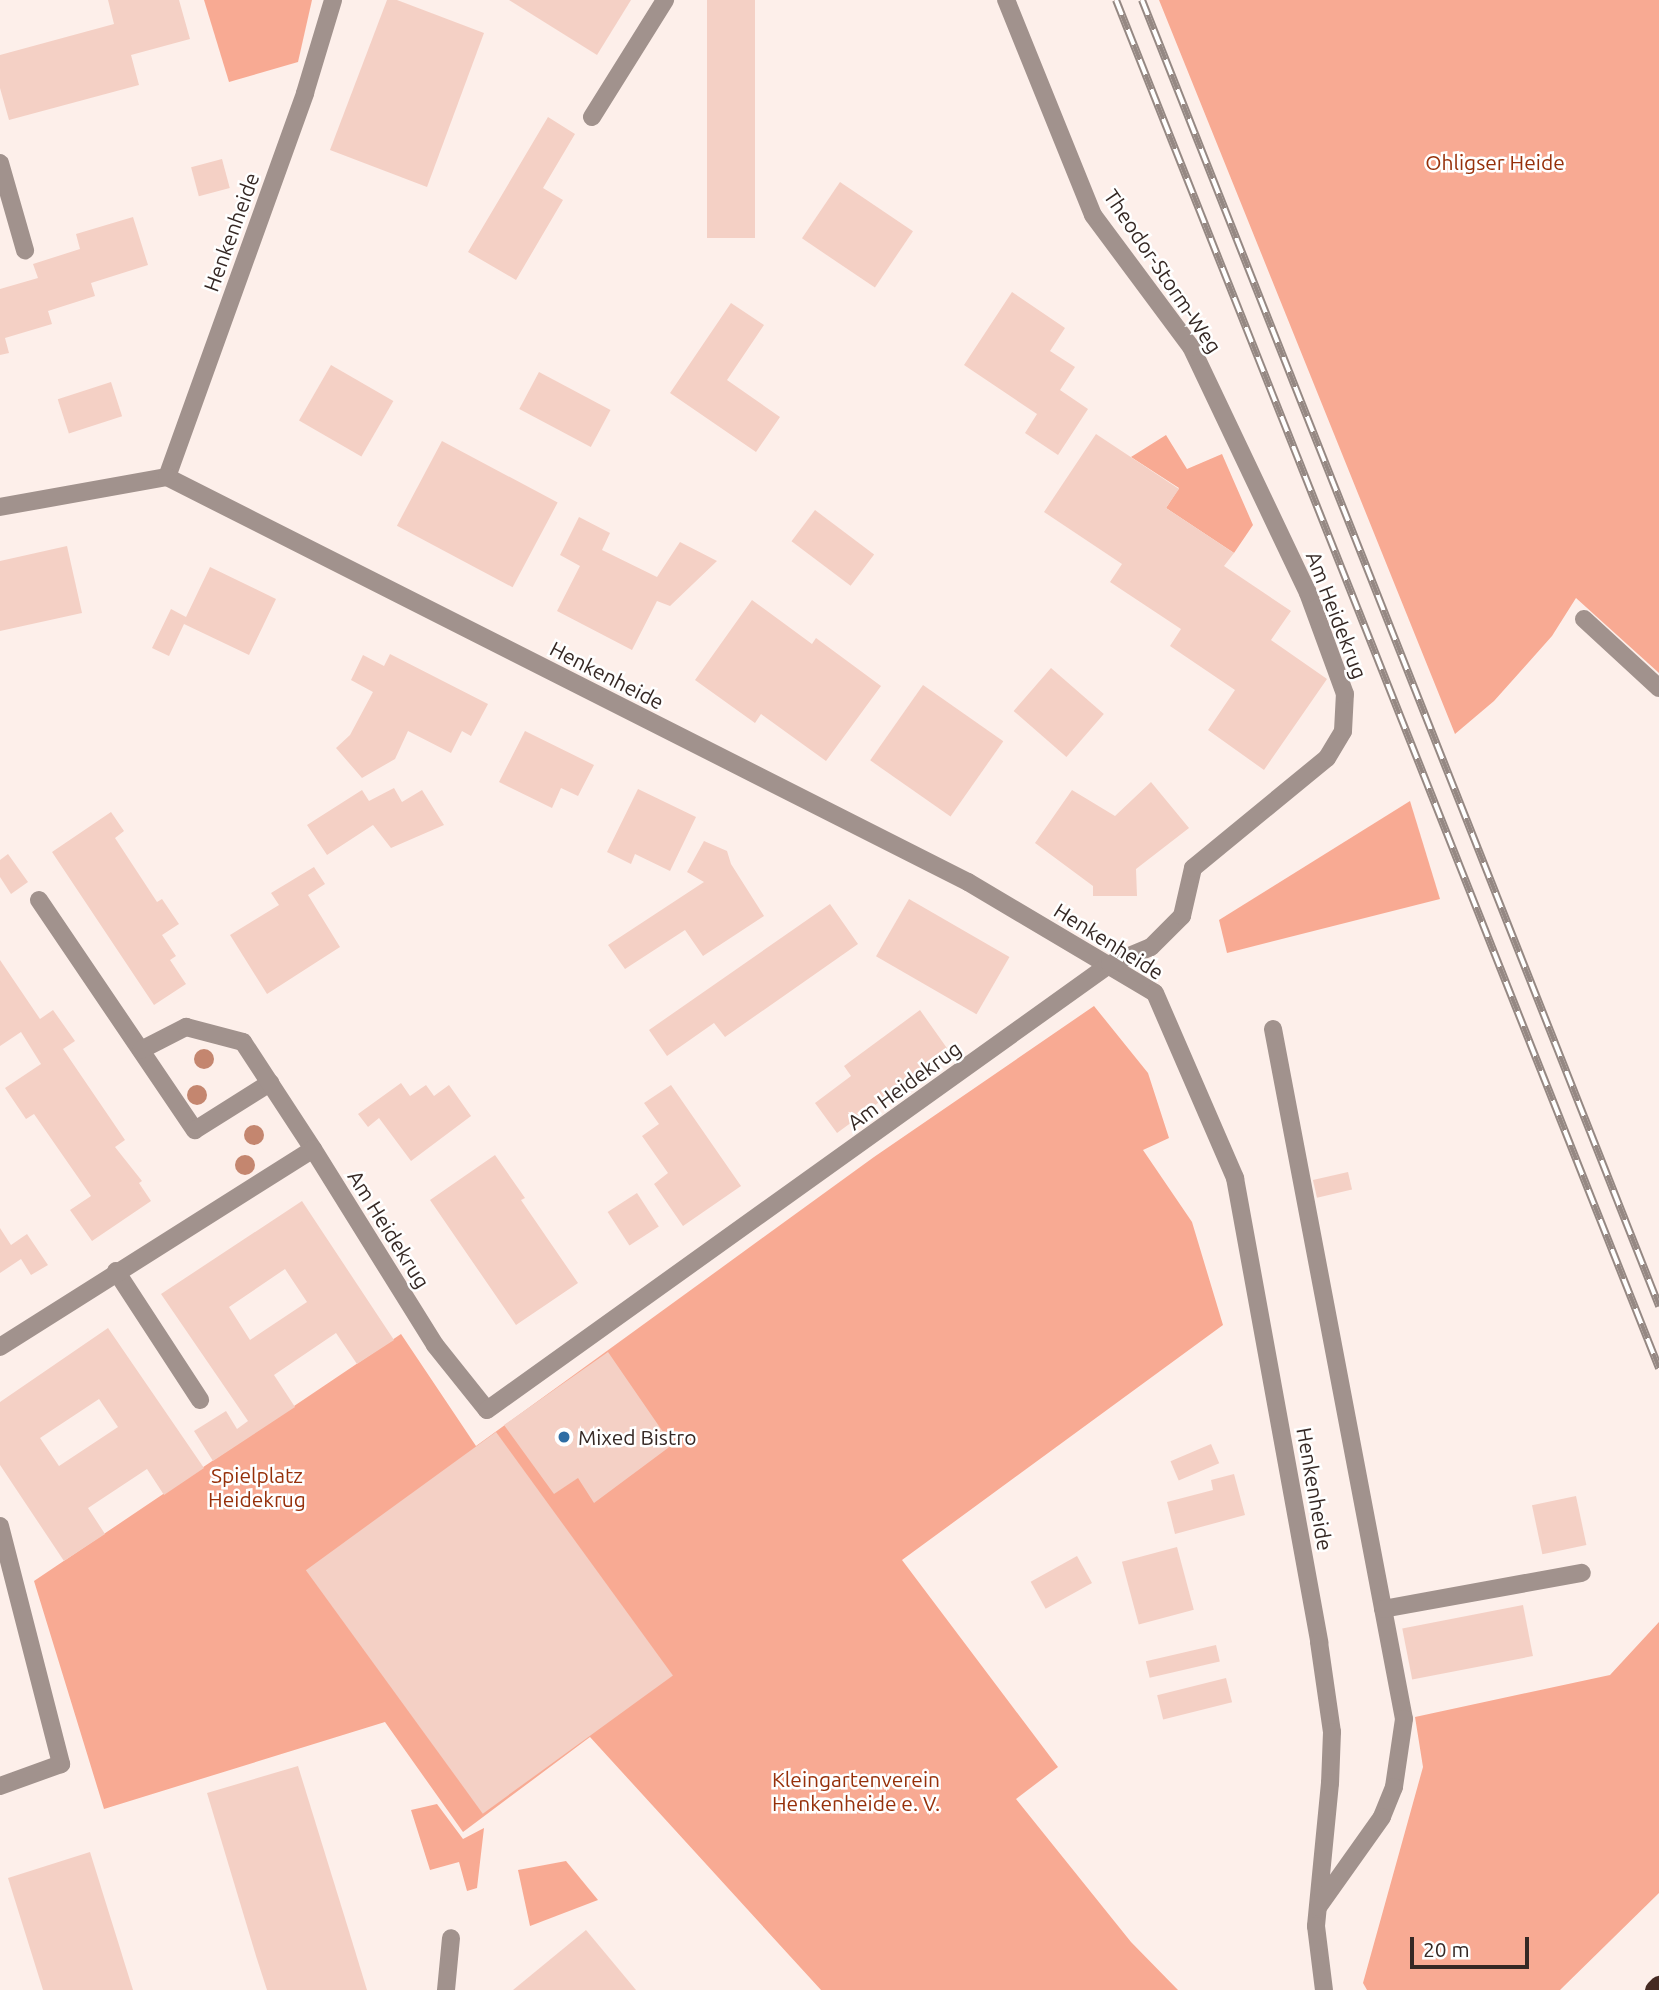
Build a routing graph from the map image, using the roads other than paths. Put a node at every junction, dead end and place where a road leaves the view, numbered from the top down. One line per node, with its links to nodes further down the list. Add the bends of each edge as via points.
1 (333, 0): 7 (street, Henkenheide, via 305,93)
2 (665, 0): 4 (street)
3 (1006, 0): 8 (street, Theodor-Storm-Weg, via 1093,215 1191,347)
4 (592, 117)
5 (0, 163): 6 (street)
6 (24, 250)
7 (167, 477): 9 (street); 13 (street, Henkenheide, via 968,882)
8 (1256, 487): 13 (street, Am Heidekrug, via 1332,652 1345,694 1343,731 1327,758 1193,867 1182,916 1151,947)
9 (0, 507)
10 (1584, 619): 11 (street)
11 (1659, 688)
12 (39, 900): 15 (street)
13 (1110, 964): 17 (street, Am Heidekrug, via 487,1410 435,1345); 25 (street, Henkenheide, via 1155,993 1235,1178 1320,1642 1332,1732)
14 (1273, 1029): 23 (street)
15 (141, 1050): 16 (street, Am Heidekrug, via 186,1027 243,1042); 16 (street, via 195,1130)
16 (270, 1083): 17 (street, Am Heidekrug)
17 (313, 1149): 18 (street)
18 (116, 1271): 19 (street); 20 (street)
19 (0, 1347)
20 (200, 1400)
21 (0, 1526): 24 (street, via 61,1765)
22 (1582, 1573): 23 (street)
23 (1382, 1609): 25 (street, via 1404,1719 1394,1787 1382,1817)
24 (0, 1786)
25 (1318, 1907): 29 (street, Henkenheide, via 1315,1926)
26 (451, 1938): 28 (street)
27 (1659, 1986): 30 (highway)
28 (446, 1990)
29 (1324, 1990)
30 (1655, 1990)

